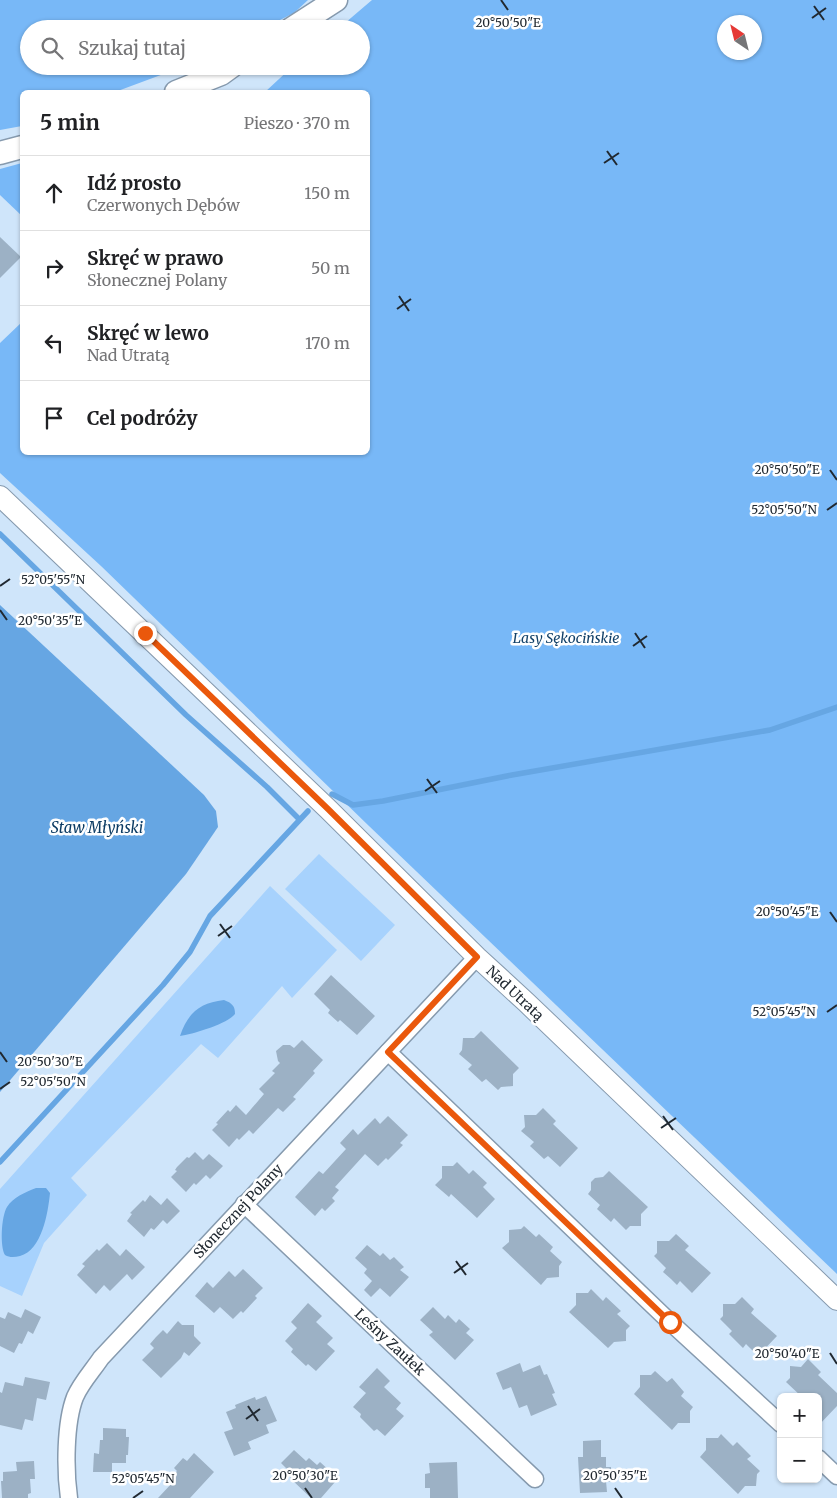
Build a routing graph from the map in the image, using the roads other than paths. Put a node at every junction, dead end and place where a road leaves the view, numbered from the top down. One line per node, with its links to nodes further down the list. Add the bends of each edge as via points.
1 (336, 0): 2 (main road)
2 (305, 20)
3 (218, 75): 4 (main road)
4 (181, 90)
5 (20, 148): 6 (main road)
6 (0, 153)
7 (0, 496): 8 (street, Nad Utratą, via 328,809)
8 (477, 957): 9 (street, Słonecznej Polany); 11 (street, Nad Utratą)
9 (388, 1052): 10 (street, Słonecznej Polany); 12 (street)
10 (244, 1204): 15 (street, Leśny Zaułek); 16 (street, Słonecznej Polany, via 101,1358 75,1396 67,1451)
11 (837, 1300)
12 (777, 1420)
13 (822, 1462): 14 (street)
14 (837, 1476)
15 (535, 1479)
16 (69, 1498)

